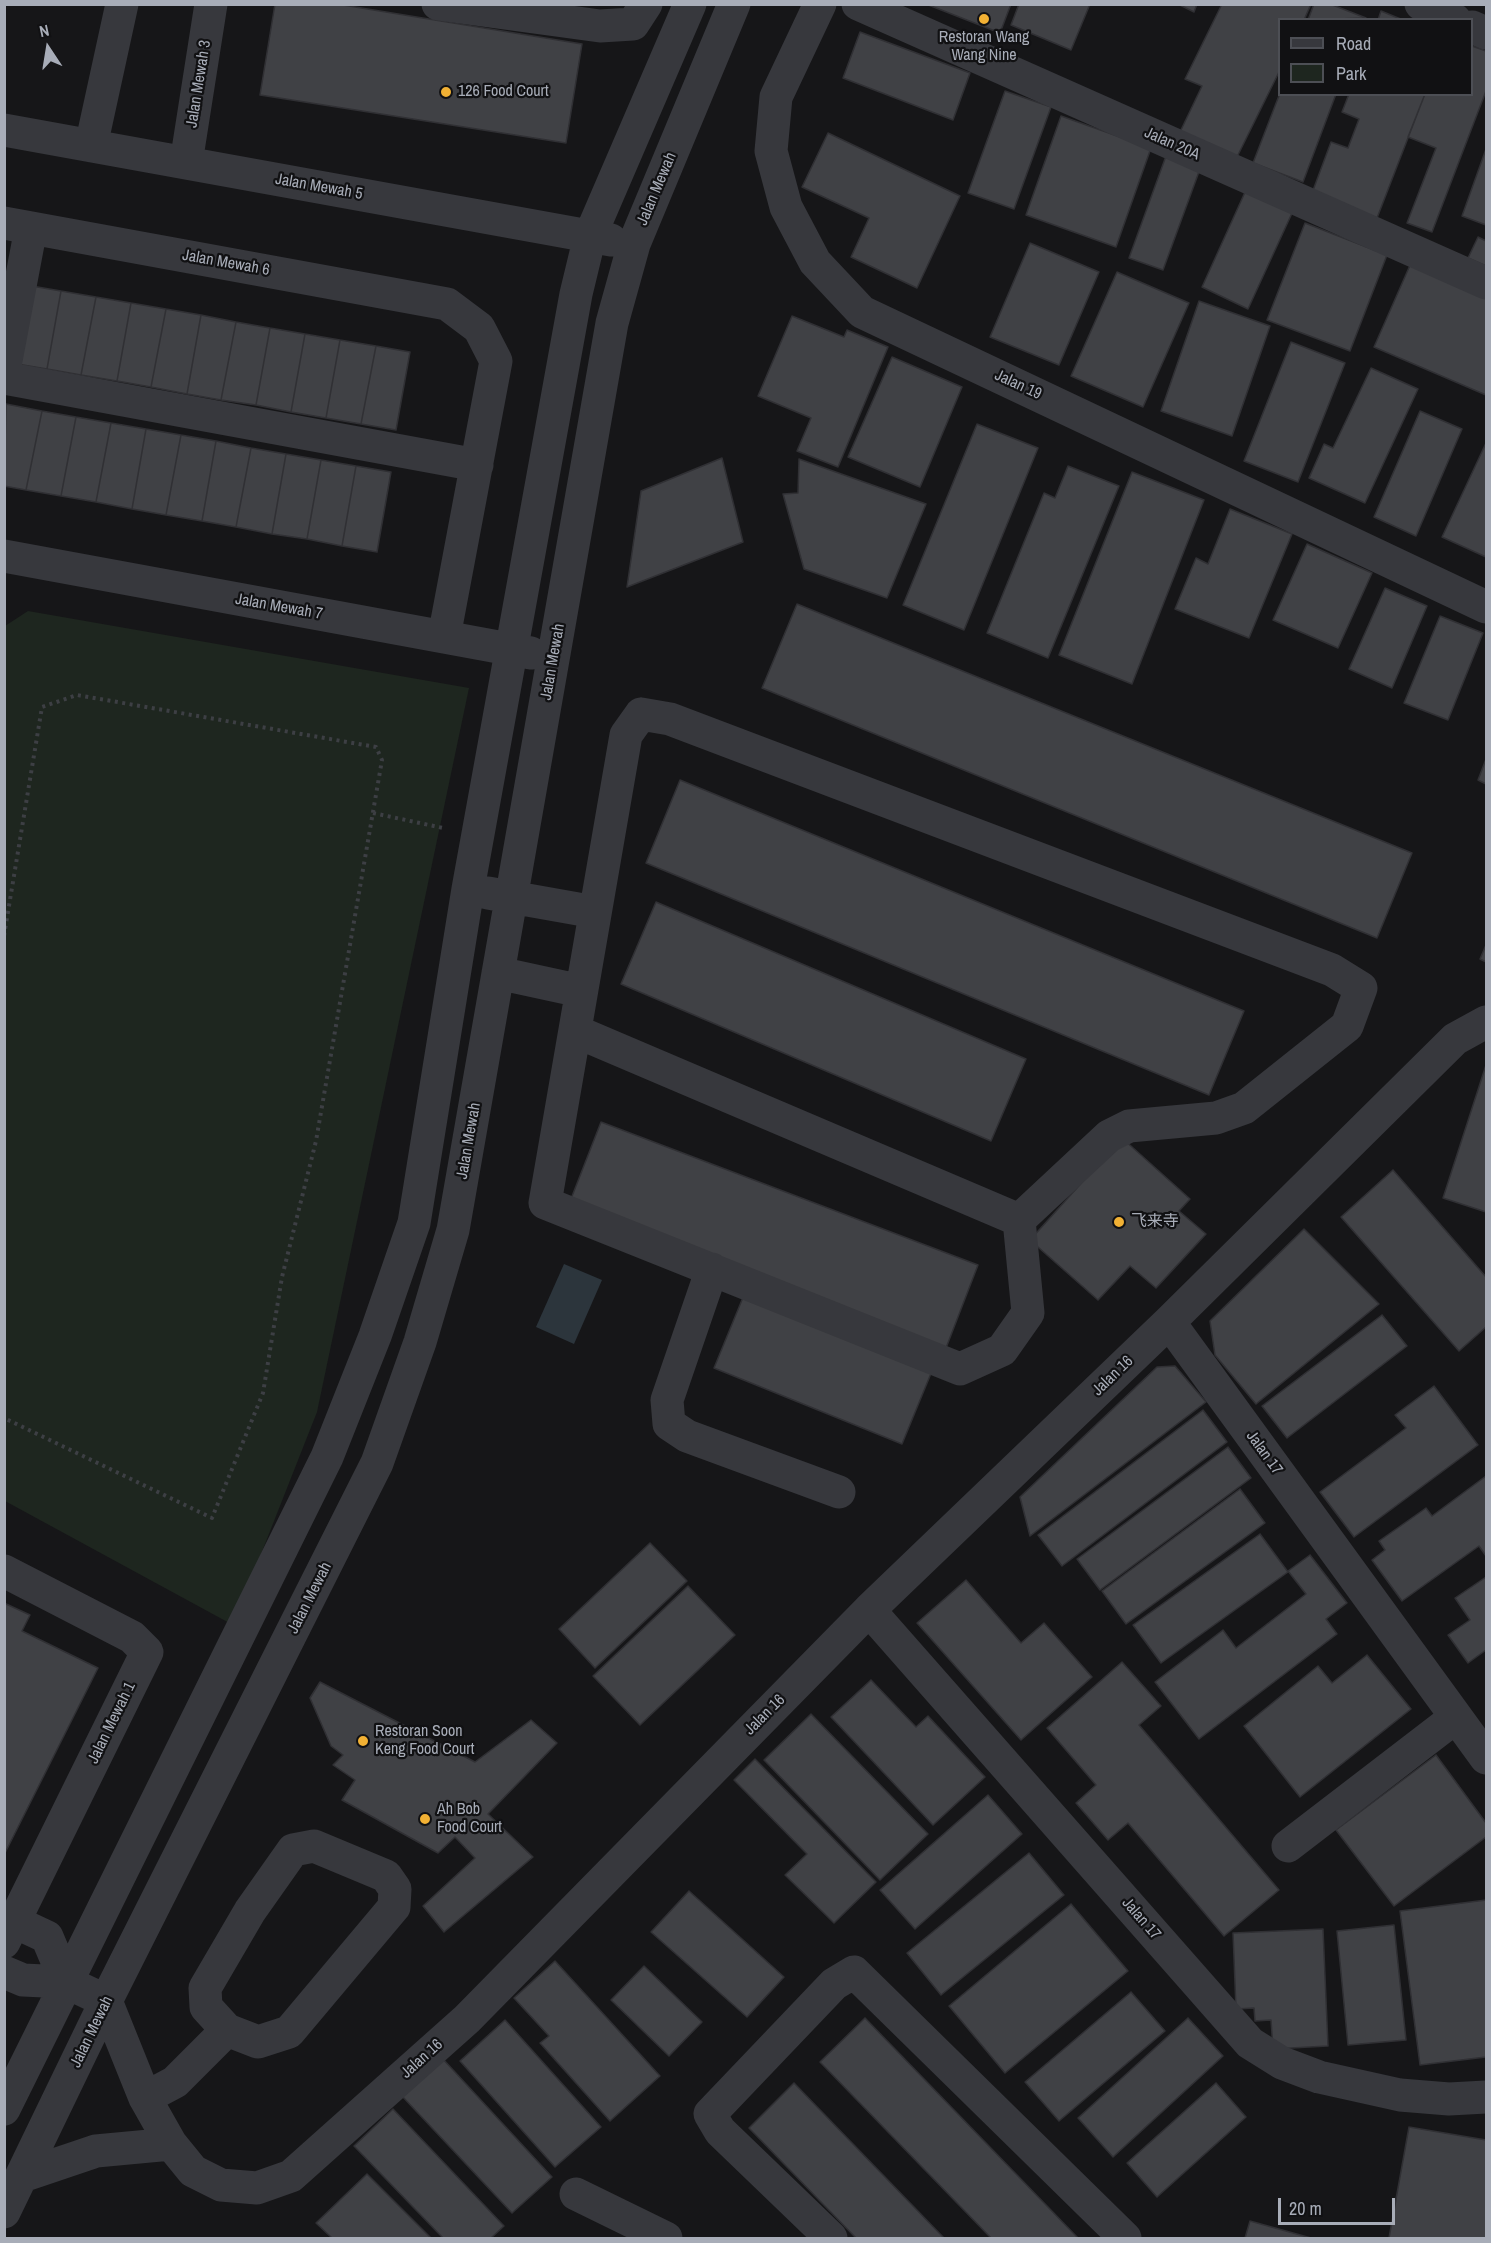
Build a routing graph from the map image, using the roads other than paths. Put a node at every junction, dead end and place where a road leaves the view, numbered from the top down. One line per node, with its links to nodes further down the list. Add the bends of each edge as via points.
1 (122, 4): 12 (street)
2 (212, 4): 13 (street, Jalan Mewah 3)
3 (438, 4): 4 (street, via 600,26 633,24)
4 (645, 4)
5 (690, 4): 15 (street)
6 (734, 4): 16 (street, Jalan Mewah)
7 (820, 4): 22 (street, Jalan 19, via 776,97 771,151 786,207 815,262 862,312)
8 (858, 4): 17 (street, Jalan 20A)
9 (1421, 4): 10 (street)
10 (1451, 18)
11 (4, 130): 12 (street, Jalan Mewah 5)
12 (91, 146): 13 (street, Jalan Mewah 5)
13 (186, 163): 15 (street, Jalan Mewah 5)
14 (18, 225): 18 (street); 20 (street, Jalan Mewah 6, via 447,304 479,328 496,361)
15 (590, 236): 16 (street, Jalan Mewah 5); 24 (street, via 576,294)
16 (634, 244): 25 (street, Jalan Mewah, via 612,323)
17 (1486, 284)
18 (4, 371)
19 (4, 378): 20 (street)
20 (477, 465): 23 (street)
21 (4, 556): 23 (street, Jalan Mewah 7)
22 (1486, 606)
23 (444, 637): 24 (street, Jalan Mewah 7)
24 (512, 650): 25 (street, Jalan Mewah 7); 26 (street)
25 (554, 657): 27 (street, Jalan Mewah)
26 (468, 889): 27 (street); 44 (street, via 414,1223 375,1336 327,1457)
27 (510, 897): 28 (street); 29 (street, Jalan Mewah)
28 (595, 912): 30 (street); 33 (street, via 626,735 641,714 670,719 1288,953 1332,970 1361,988 1347,1026 1244,1108 1216,1118 1129,1126 1109,1136)
29 (498, 973): 30 (street); 45 (street, Jalan Mewah, via 453,1230 420,1342 377,1463)
30 (581, 991): 32 (street)
31 (1486, 1022): 35 (street, Jalan 16, via 1455,1039)
32 (575, 1031): 33 (street); 34 (street, via 545,1203)
33 (1019, 1220): 34 (street, via 1028,1313 1002,1350 960,1369)
34 (712, 1269): 36 (street, via 667,1400 669,1425 687,1436)
35 (1169, 1322): 38 (street, Jalan 16); 39 (street, Jalan 17)
36 (839, 1492)
37 (4, 1571): 42 (street, Jalan Mewah 1, via 132,1637 147,1652)
38 (869, 1610): 47 (street, Jalan 17, via 1250,2043 1282,2063 1319,2077 1400,2095 1449,2100); 50 (street, Jalan 16, via 467,2019 291,2176 257,2188 221,2186 193,2171)
39 (1456, 1717): 40 (street, Jalan 17); 41 (street)
40 (1486, 1758)
41 (1288, 1846)
42 (10, 1932): 44 (street, via 47,1937)
43 (4, 1971): 44 (street, via 23,1980)
44 (66, 1982): 45 (street); 49 (street)
45 (106, 2001): 48 (street, Jalan 16); 51 (street, Jalan Mewah)
46 (227, 2030): 46 (street, via 258,2042 289,2032 394,1907 395,1888 386,1876 314,1846 293,1850 250,1911 206,1988 206,2007); 48 (street, via 175,2082)
47 (1486, 2097)
48 (145, 2098): 50 (street, Jalan 16)
49 (4, 2109)
50 (171, 2144): 51 (street, via 96,2151)
51 (22, 2176): 53 (street, Jalan Mewah)
52 (576, 2194): 54 (street)
53 (4, 2212)
54 (666, 2238)
55 (831, 2238): 56 (street, via 720,2130 710,2114 834,1984 854,1972)
56 (1125, 2238)

